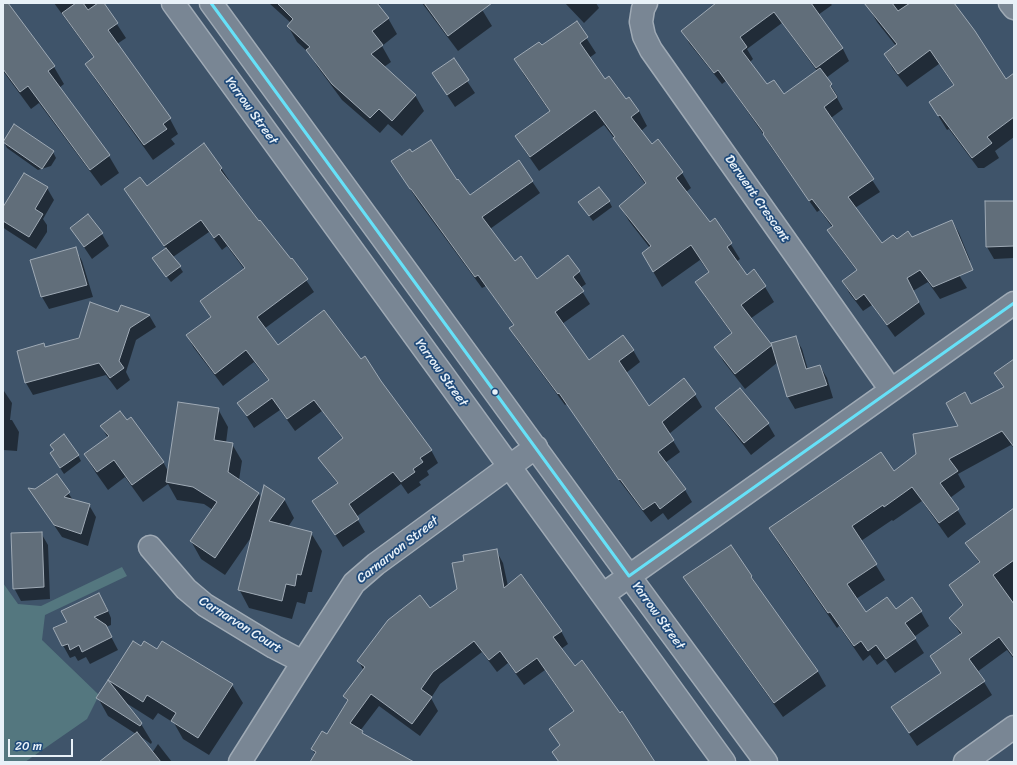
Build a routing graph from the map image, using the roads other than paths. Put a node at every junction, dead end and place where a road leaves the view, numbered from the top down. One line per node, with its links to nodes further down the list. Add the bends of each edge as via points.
1 (173, 3): 9 (street, Yarrow Street)
2 (211, 3): 8 (street, Yarrow Street)
3 (646, 3): 7 (street, Derwent Crescent, via 641,22 651,50)
4 (1010, 3): 5 (street)
5 (1014, 8)
6 (1014, 303): 7 (street)
7 (891, 390): 11 (street)
8 (536, 447): 9 (street, Carnarvon Street); 11 (street, Yarrow Street)
9 (509, 467): 12 (street, Yarrow Street); 13 (street, Carnarvon Street, via 354,582)
10 (150, 547): 13 (street, Carnarvon Court, via 181,584 205,605 274,648)
11 (629, 576): 12 (street); 17 (street, Yarrow Street)
12 (604, 594): 16 (street, Yarrow Street)
13 (303, 662): 15 (street, Carnarvon Street)
14 (1014, 727): 18 (street)
15 (240, 762)
16 (724, 762)
17 (766, 762)
18 (965, 762)

